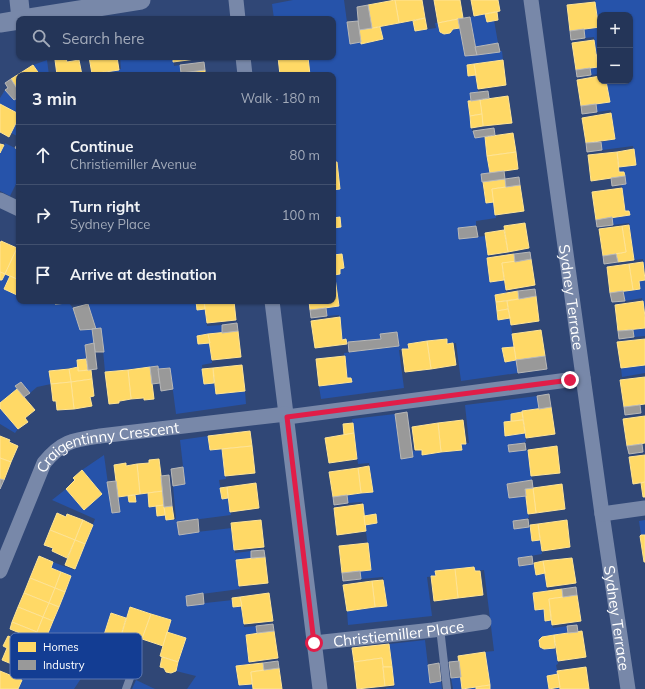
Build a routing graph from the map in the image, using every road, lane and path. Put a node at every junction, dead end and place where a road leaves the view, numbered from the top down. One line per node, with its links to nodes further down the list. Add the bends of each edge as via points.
1 (19, 0): 5 (street)
2 (141, 0): 6 (street)
3 (236, 0): 7 (street)
4 (531, 0): 15 (street, Sydney Terrace)
5 (21, 16)
6 (40, 16)
7 (238, 16)
8 (16, 20): 9 (street)
9 (0, 23)
10 (243, 60): 11 (street)
11 (245, 72)
12 (0, 200): 13 (street)
13 (16, 208)
14 (272, 304): 16 (street)
15 (583, 378): 16 (street, Craigentinny Crescent); 18 (street, Sydney Terrace)
16 (286, 416): 19 (street, Craigentinny Crescent, via 100,436 62,446 44,463); 22 (street)
17 (645, 508): 18 (street)
18 (602, 514): 27 (street, Sydney Terrace)
19 (0, 571)
20 (484, 622): 21 (street, Christiemiller Place)
21 (440, 628): 22 (street, Christiemiller Place); 26 (lane)
22 (314, 643): 25 (street)
23 (130, 679): 24 (lane)
24 (126, 689)
25 (320, 689)
26 (447, 689)
27 (628, 689)

